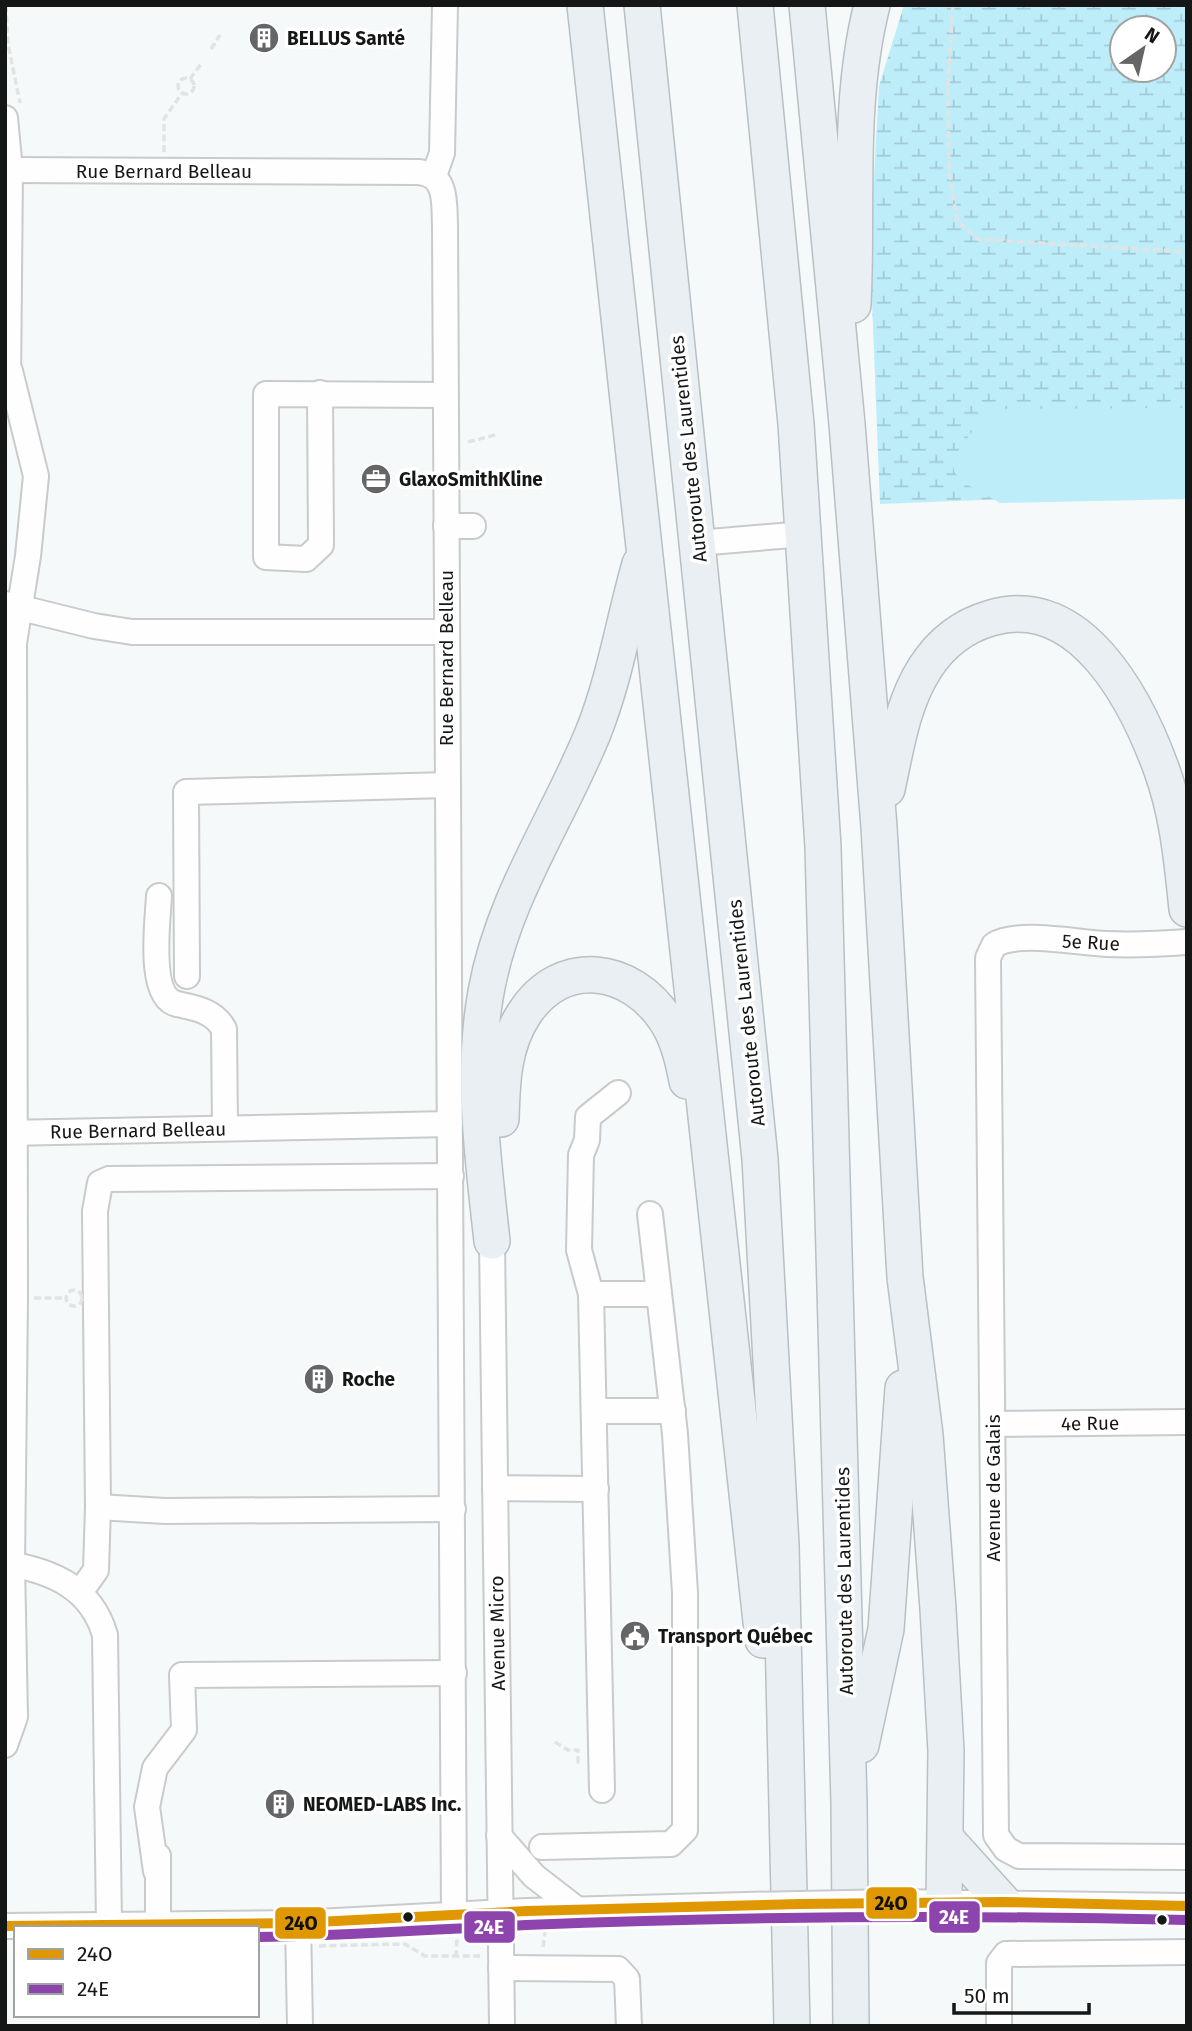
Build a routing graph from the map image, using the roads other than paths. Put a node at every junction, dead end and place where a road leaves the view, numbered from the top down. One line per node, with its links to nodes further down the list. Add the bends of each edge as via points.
1 (445, 5): 11 (street, via 442,153)
2 (576, 5): 8 (highway)
3 (585, 5): 8 (highway)
4 (642, 5): 20 (highway, Autoroute des Laurentides)
5 (755, 5): 19 (highway, Autoroute des Laurentides)
6 (807, 5): 16 (highway)
7 (872, 5): 16 (highway, via 855,105 856,235)
8 (591, 58): 21 (highway)
9 (13, 114): 10 (street)
10 (10, 170): 11 (street, Rue Bernard Belleau, via 419,172); 12 (street)
11 (434, 176): 14 (street, Rue Bernard Belleau, via 444,196)
12 (10, 370): 15 (street); 22 (street, via 36,476)
13 (320, 393): 13 (street, via 266,394 266,557 306,559 321,545); 14 (street)
14 (445, 395): 17 (street, Rue Bernard Belleau)
15 (5, 403)
16 (847, 424): 25 (highway)
17 (446, 526): 18 (street); 23 (street, Rue Bernard Belleau)
18 (473, 526)
19 (804, 534): 20 (street); 56 (highway, Autoroute des Laurentides, via 830,1027)
20 (698, 543): 61 (highway, Autoroute des Laurentides, via 760,1159 781,1545)
21 (645, 544): 37 (highway, via 596,723 513,895 490,972 479,1082); 38 (highway)
22 (12, 605): 23 (street, via 132,632); 34 (street)
23 (445, 632): 24 (street, Rue Bernard Belleau)
24 (447, 785): 30 (street, via 186,792); 32 (street, Rue Bernard Belleau)
25 (879, 827): 27 (highway, via 905,711 935,654 962,631 988,618 1044,617 1073,632 1096,653 1153,749 1177,825); 39 (highway)
26 (159, 896): 33 (street, via 157,969 165,995 172,1002 204,1010 225,1029)
27 (1187, 909)
28 (1187, 942): 29 (street, 5e Rue, via 1106,944 1054,939)
29 (997, 943): 45 (street, Avenue de Galais, via 988,958)
30 (187, 976)
31 (618, 1093): 40 (street, via 588,1118 581,1155 579,1250)
32 (450, 1124): 33 (street, Rue Bernard Belleau); 35 (street)
33 (225, 1128): 34 (street, Rue Bernard Belleau)
34 (9, 1133): 46 (street)
35 (451, 1176): 49 (street, via 260,1176 109,1180 100,1184 96,1211); 50 (street)
36 (650, 1214): 41 (street)
37 (492, 1241): 38 (highway, via 502,1086 513,1034 528,1008 551,987 570,978 600,975 642,992 673,1033); 47 (street, Avenue Micro)
38 (721, 1247): 61 (highway)
39 (905, 1277): 56 (highway, via 901,1425 886,1629); 58 (highway, via 923,1419 938,1609)
40 (591, 1293): 41 (street); 42 (street)
41 (659, 1293): 43 (street)
42 (594, 1411): 43 (street); 48 (street)
43 (673, 1411): 59 (street, via 685,1593 685,1829 671,1844)
44 (1187, 1422): 45 (street, 4e Rue)
45 (993, 1424): 60 (street, Avenue de Galais, via 998,1840 1019,1856)
46 (10, 1481): 51 (street)
47 (495, 1488): 48 (street); 57 (street, Avenue Micro)
48 (596, 1489): 55 (street)
49 (98, 1507): 50 (street, via 164,1511); 52 (street, via 98,1551)
50 (453, 1509): 53 (street)
51 (8, 1563): 52 (street); 54 (street, via 15,1717)
52 (76, 1588): 68 (street, via 102,1624 108,1653)
53 (454, 1673): 69 (street, via 182,1675 184,1730 154,1774 162,1823 156,1871); 71 (street)
54 (5, 1745)
55 (602, 1790)
56 (849, 1803): 78 (highway, Autoroute des Laurentides)
57 (499, 1836): 65 (street, via 534,1876); 66 (street, Avenue Micro)
58 (947, 1840): 62 (highway); 63 (highway)
59 (542, 1846)
60 (1187, 1857)
61 (790, 1866): 77 (highway, Autoroute des Laurentides)
62 (944, 1902): 63 (street); 65 (street, bridge)
63 (1003, 1902): 64 (street)
64 (1187, 1906)
65 (578, 1910): 66 (street)
66 (500, 1912): 71 (street); 73 (street, Avenue Micro)
67 (298, 1923): 69 (street); 71 (street); 74 (street)
68 (109, 1925): 69 (street); 70 (street)
69 (158, 1925)
70 (5, 1926)
71 (455, 1926)
72 (1187, 1952): 79 (street, via 1006,1954 999,1964)
73 (501, 1968): 75 (street, Avenue Micro); 76 (street, via 618,1969 627,1979)
74 (300, 2026)
75 (502, 2026)
76 (629, 2026)
77 (792, 2026)
78 (851, 2026)
79 (999, 2026)

